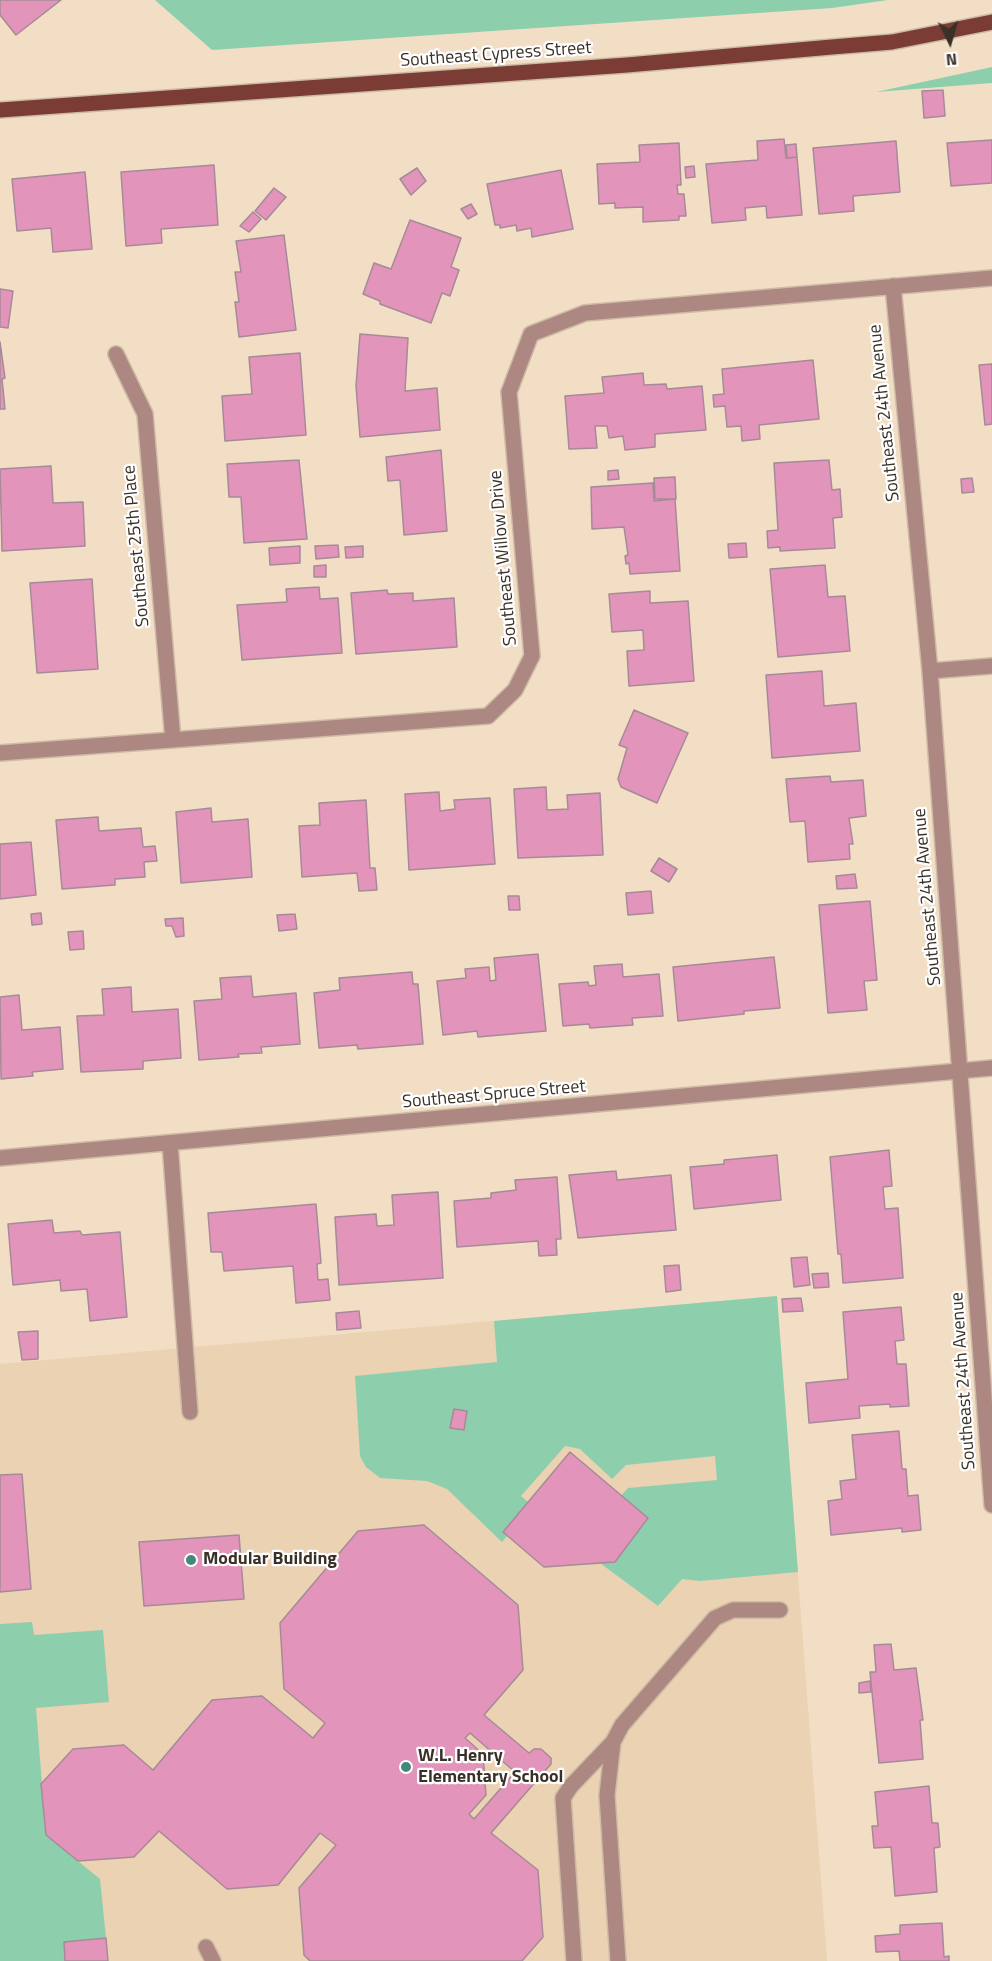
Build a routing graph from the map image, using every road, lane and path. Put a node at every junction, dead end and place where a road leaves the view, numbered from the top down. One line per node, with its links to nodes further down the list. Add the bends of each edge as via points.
1 (992, 22): 2 (main road, Southeast Cypress Street, via 892,42)
2 (0, 110)
3 (992, 278): 4 (street, Southeast Willow Drive)
4 (892, 286): 7 (street, Southeast 24th Avenue); 8 (street, Southeast Willow Drive, via 585,313 531,334 509,392 532,656 514,692 488,716)
5 (116, 354): 8 (street, Southeast 25th Place, via 145,414)
6 (992, 666): 7 (street)
7 (930, 671): 11 (street, Southeast 24th Avenue)
8 (173, 740): 9 (street, Southeast Willow Drive)
9 (0, 753)
10 (992, 1068): 11 (street, Southeast Spruce Street)
11 (961, 1070): 12 (street, Southeast Spruce Street); 15 (street, Southeast 24th Avenue)
12 (170, 1143): 13 (street, Southeast Spruce Street); 14 (street)
13 (0, 1158)
14 (190, 1412)
15 (992, 1505)
16 (780, 1610): 17 (street, via 734,1611 715,1618 622,1725)
17 (613, 1742): 18 (street, via 563,1798); 19 (street, via 606,1795)
18 (574, 1961)
19 (618, 1961)

